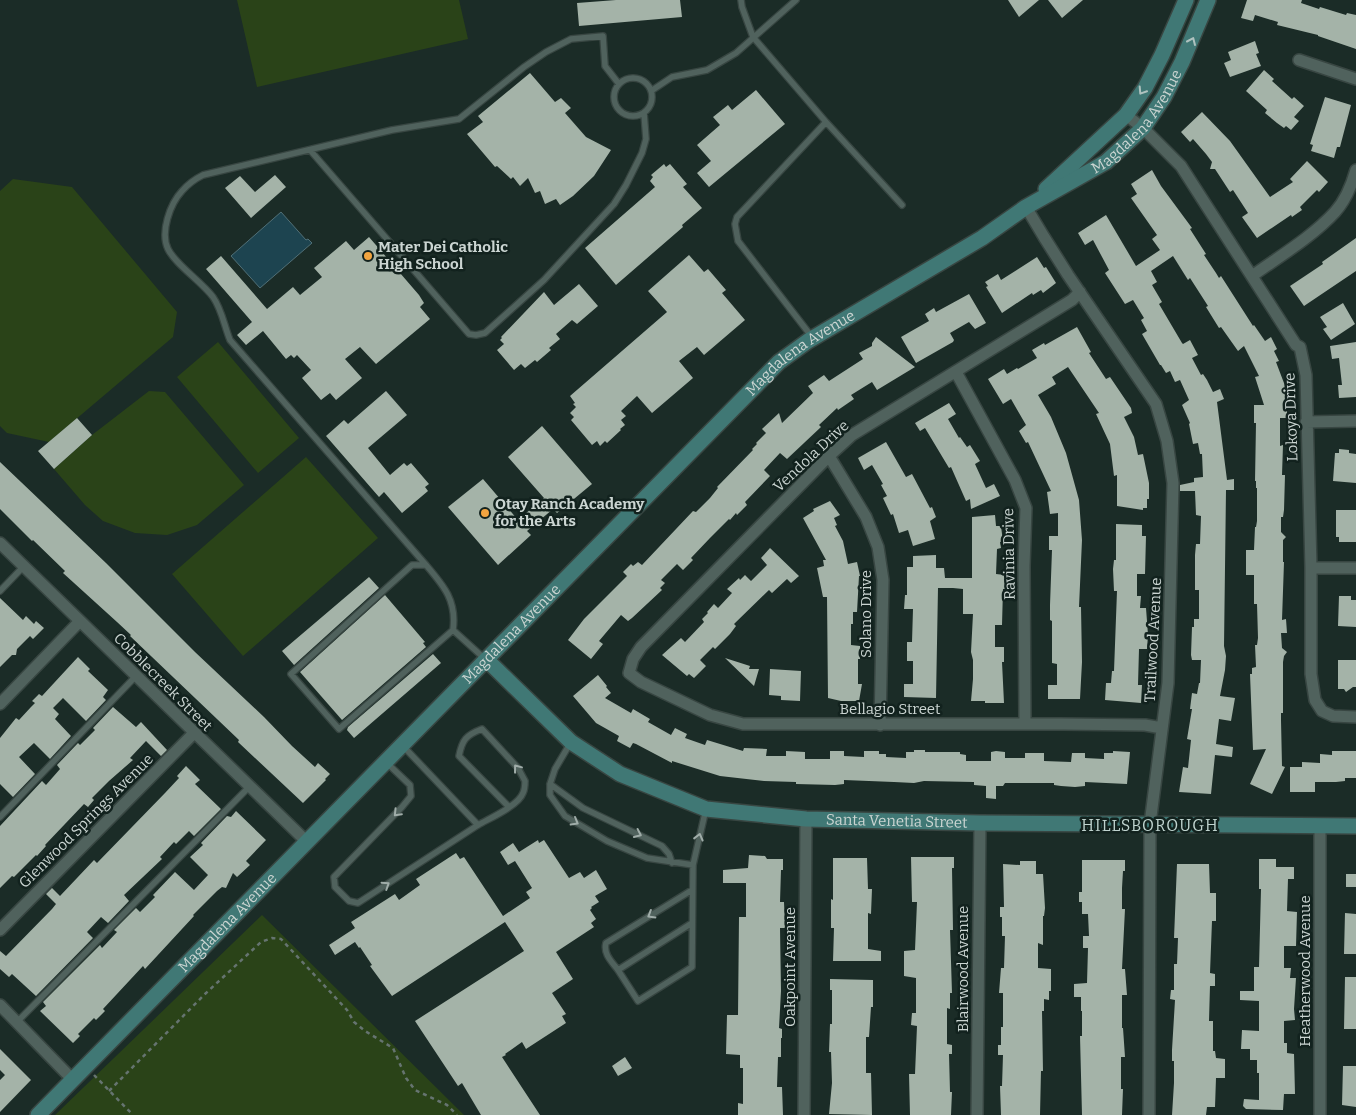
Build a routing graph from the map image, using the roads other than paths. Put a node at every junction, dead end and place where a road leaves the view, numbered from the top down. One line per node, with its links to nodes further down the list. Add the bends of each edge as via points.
1 (741, 0): 5 (lane)
2 (796, 0): 5 (lane)
3 (1186, 0): 11 (street, Magdalena Avenue, one-way to 11, via 1145,88)
4 (1208, 0): 13 (street, Magdalena Avenue, one-way to 4, via 1186,55)
5 (753, 37): 9 (lane, via 736,53 707,70 672,77); 12 (lane)
6 (1299, 60): 7 (street)
7 (1356, 79)
8 (619, 84): 9 (lane, via 637,79); 10 (lane, via 614,95 616,107 626,115); 14 (lane, via 605,66 603,36 571,39 524,67 459,119 392,130)
9 (651, 91): 10 (lane, via 651,103)
10 (644, 113): 14 (lane, via 646,139 642,153 614,204 544,280 485,333 476,336 469,334)
11 (1126, 116): 13 (street, Lokoya Drive); 17 (street, Magdalena Avenue)
12 (826, 122): 16 (lane); 20 (lane, via 737,217 735,224 738,240)
13 (1143, 128): 17 (street, Magdalena Avenue, via 1106,162); 18 (street, Lokoya Drive, via 1181,166)
14 (310, 150): 26 (lane, via 203,175 194,180 174,203 165,234 168,249 212,296 221,310 230,340)
15 (1356, 170): 18 (street, via 1336,210 1303,240)
16 (902, 205)
17 (1026, 207): 19 (street, Trailwood Avenue); 20 (street, Magdalena Avenue, via 982,238)
18 (1252, 276): 23 (street, Lokoya Drive, via 1300,347 1306,375)
19 (1080, 292): 21 (street, Vendola Drive); 40 (street, Trailwood Avenue, via 1156,404 1167,441 1173,482 1168,683)
20 (813, 338): 33 (street, Magdalena Avenue, via 779,362 752,388)
21 (956, 372): 24 (street, Vendola Drive, via 852,435); 38 (street, Ravinia Drive, via 1016,480 1026,508)
22 (1356, 421): 23 (street)
23 (1306, 422): 28 (street, Lokoya Drive)
24 (829, 456): 34 (street, Vendola Drive, via 641,647); 39 (street, Solano Drive, via 866,517 878,547 883,580)
25 (0, 543): 27 (street, Cobblecreek Street)
26 (426, 565): 32 (lane, via 445,588 455,615); 32 (lane, via 412,565 291,674 339,729)
27 (24, 566): 30 (lane); 31 (street, Cobblecreek Street)
28 (1311, 568): 29 (street); 37 (street, Lokoya Drive, via 1311,674 1315,700 1332,716)
29 (1356, 568)
30 (0, 591)
31 (80, 621): 35 (street, Cobblecreek Street); 36 (street)
32 (453, 630): 33 (lane)
33 (487, 660): 42 (street, Santa Venetia Street); 43 (street, Magdalena Avenue)
34 (629, 673): 39 (street, Bellagio Street, via 710,715 742,724)
35 (136, 676): 41 (street, Cobblecreek Street); 49 (lane)
36 (0, 704)
37 (1356, 717)
38 (1025, 724): 39 (street, Bellagio Street); 40 (street, Bellagio Street, via 1145,725)
39 (880, 725)
40 (1162, 728): 52 (street, Trailwood Avenue)
41 (194, 733): 46 (street, Cobblecreek Street); 61 (street, Glenwood Springs Avenue)
42 (571, 742): 45 (lane); 48 (street, Santa Venetia Street, via 620,774)
43 (402, 745): 44 (street, Magdalena Avenue); 53 (lane)
44 (386, 762): 53 (lane, one-way to 53, via 410,785 411,796 334,877 335,887 349,901 358,903); 56 (street, Magdalena Avenue)
45 (550, 784): 57 (lane, one-way to 57, via 583,808 662,846); 57 (lane, one-way to 57, via 550,795 564,816 607,841 647,858)
46 (249, 787): 56 (street, Cobblecreek Street); 64 (lane)
47 (509, 807): 47 (lane, one-way to 47, via 523,794 526,781 482,729 471,733 462,743 459,756); 53 (lane)
48 (706, 809): 50 (street, Santa Venetia Street); 58 (lane, one-way to 48)
49 (0, 816)
50 (806, 819): 51 (street, Santa Venetia Street); 67 (street, Oakpoint Avenue)
51 (980, 823): 52 (street, Santa Venetia Street); 68 (street, Blairwood Avenue)
52 (1150, 824): 54 (street, Santa Venetia Street); 69 (street, Trailwood Avenue)
53 (478, 825)
54 (1320, 826): 55 (street, Santa Venetia Street); 70 (street, Heatherwood Avenue)
55 (1356, 826)
56 (306, 841): 65 (street, Magdalena Avenue)
57 (672, 863): 58 (lane)
58 (693, 865): 59 (lane)
59 (692, 890): 60 (lane); 62 (lane, one-way to 62, via 606,943 607,954)
60 (692, 923): 62 (lane); 62 (lane, via 692,967 677,977 638,1001)
61 (0, 930)
62 (618, 970)
63 (0, 1005): 64 (street)
64 (17, 1022): 65 (street)
65 (73, 1080): 66 (street, Magdalena Avenue)
66 (38, 1115)
67 (804, 1115)
68 (977, 1115)
69 (1149, 1115)
70 (1320, 1115)

